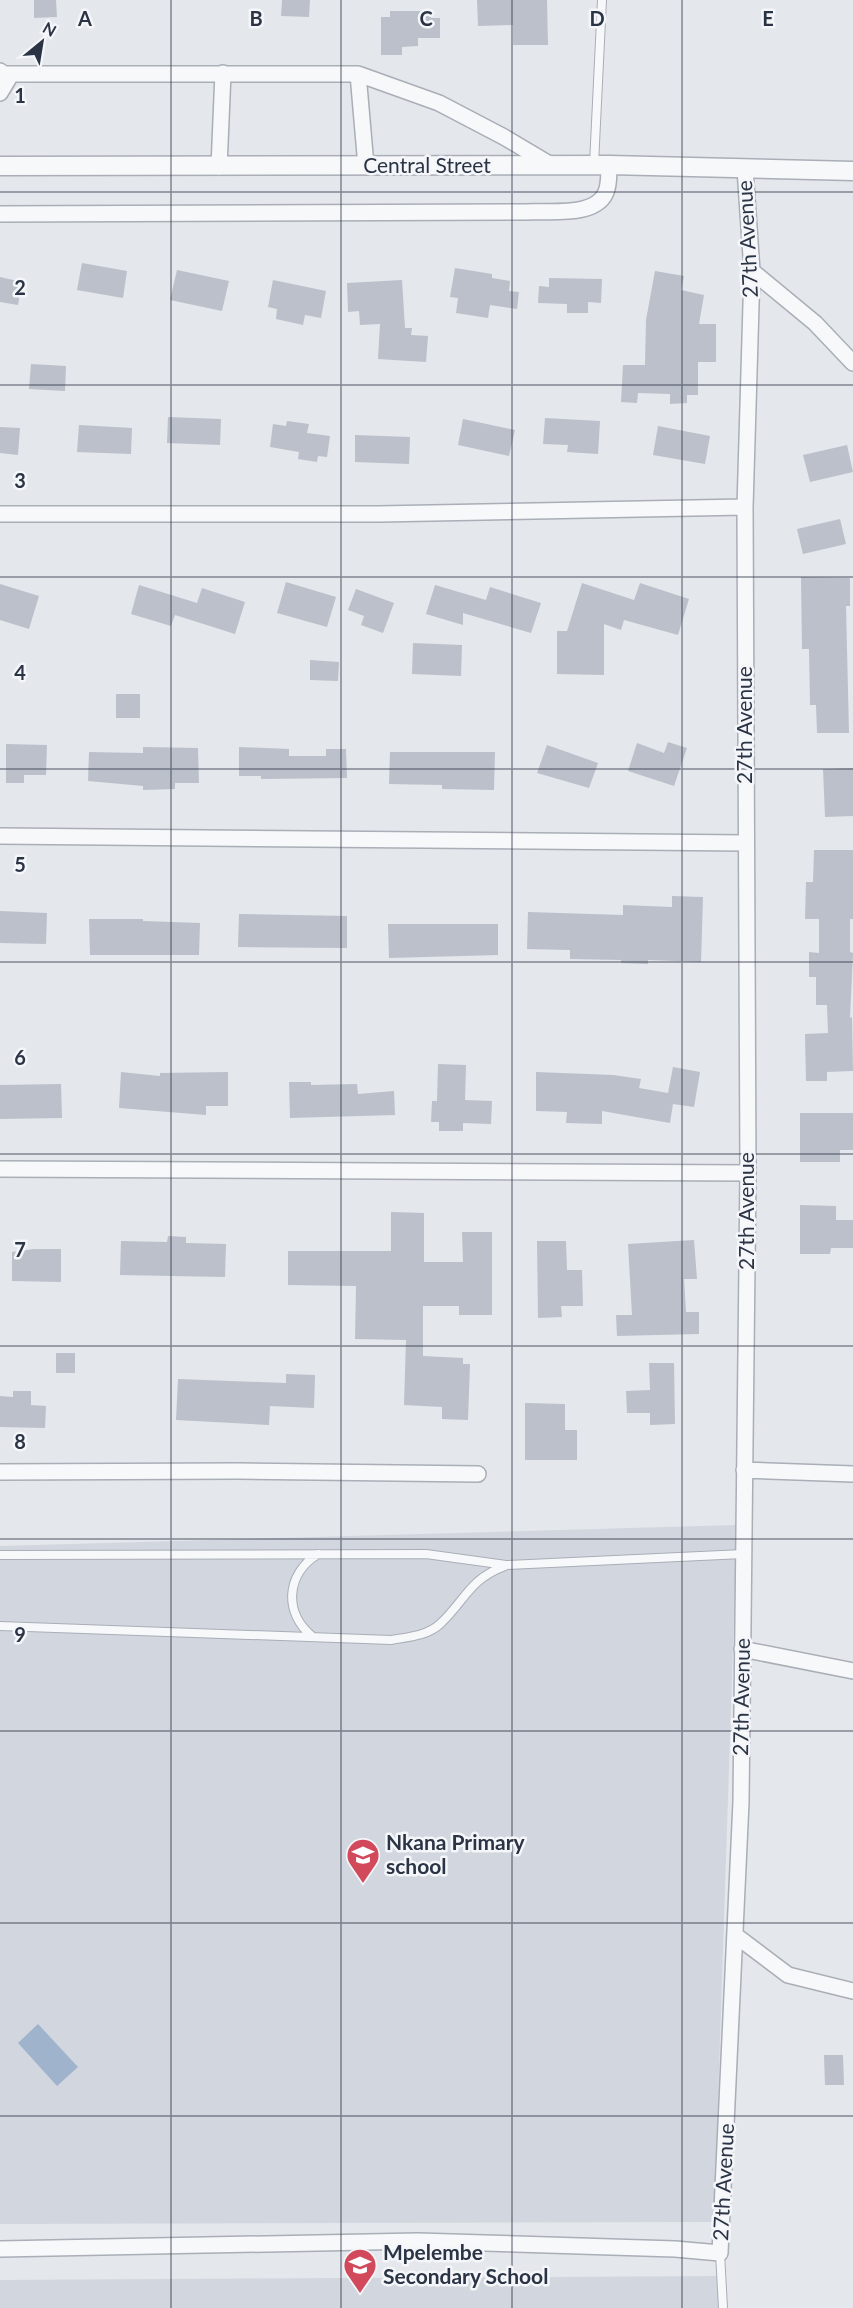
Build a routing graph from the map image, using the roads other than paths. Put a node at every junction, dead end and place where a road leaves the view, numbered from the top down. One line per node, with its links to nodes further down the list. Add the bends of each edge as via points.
1 (602, 0): 7 (lane)
2 (3, 72): 3 (street); 5 (street, via 9,78)
3 (223, 73): 4 (street); 10 (street)
4 (358, 74): 6 (street, via 439,103); 9 (street)
5 (0, 93)
6 (551, 165): 7 (street, Central Street); 9 (street, Central Street)
7 (601, 165): 11 (street, Central Street); 13 (street, via 608,188 602,200 591,208 511,212)
8 (0, 166): 10 (street, Central Street)
9 (366, 166): 10 (street, Central Street)
10 (219, 167)
11 (745, 169): 12 (street, Central Street); 14 (street, 27th Avenue)
12 (853, 171)
13 (0, 214)
14 (752, 271): 15 (street, via 814,323); 16 (street, 27th Avenue)
15 (853, 363)
16 (745, 507): 17 (street, via 379,514); 19 (street, 27th Avenue)
17 (0, 514)
18 (0, 836): 19 (street)
19 (745, 843): 21 (street, 27th Avenue)
20 (0, 1169): 21 (street)
21 (748, 1173): 22 (street, 27th Avenue)
22 (744, 1470): 25 (street); 27 (street, 27th Avenue)
23 (0, 1472): 24 (street)
24 (478, 1474)
25 (853, 1474)
26 (318, 1554): 28 (lane); 29 (lane, via 426,1554); 31 (lane, via 303,1566 291,1593 294,1613)
27 (743, 1554): 29 (lane); 32 (street, 27th Avenue)
28 (0, 1555)
29 (506, 1565): 31 (lane, via 487,1572 472,1584 439,1625 418,1636 391,1640)
30 (0, 1626): 31 (lane)
31 (313, 1637)
32 (742, 1649): 33 (street); 34 (street, 27th Avenue)
33 (853, 1671)
34 (735, 1935): 35 (street, via 788,1975); 37 (street, 27th Avenue)
35 (853, 1991)
36 (0, 2249): 37 (street, via 418,2241)
37 (720, 2253): 38 (lane)
38 (723, 2308)

